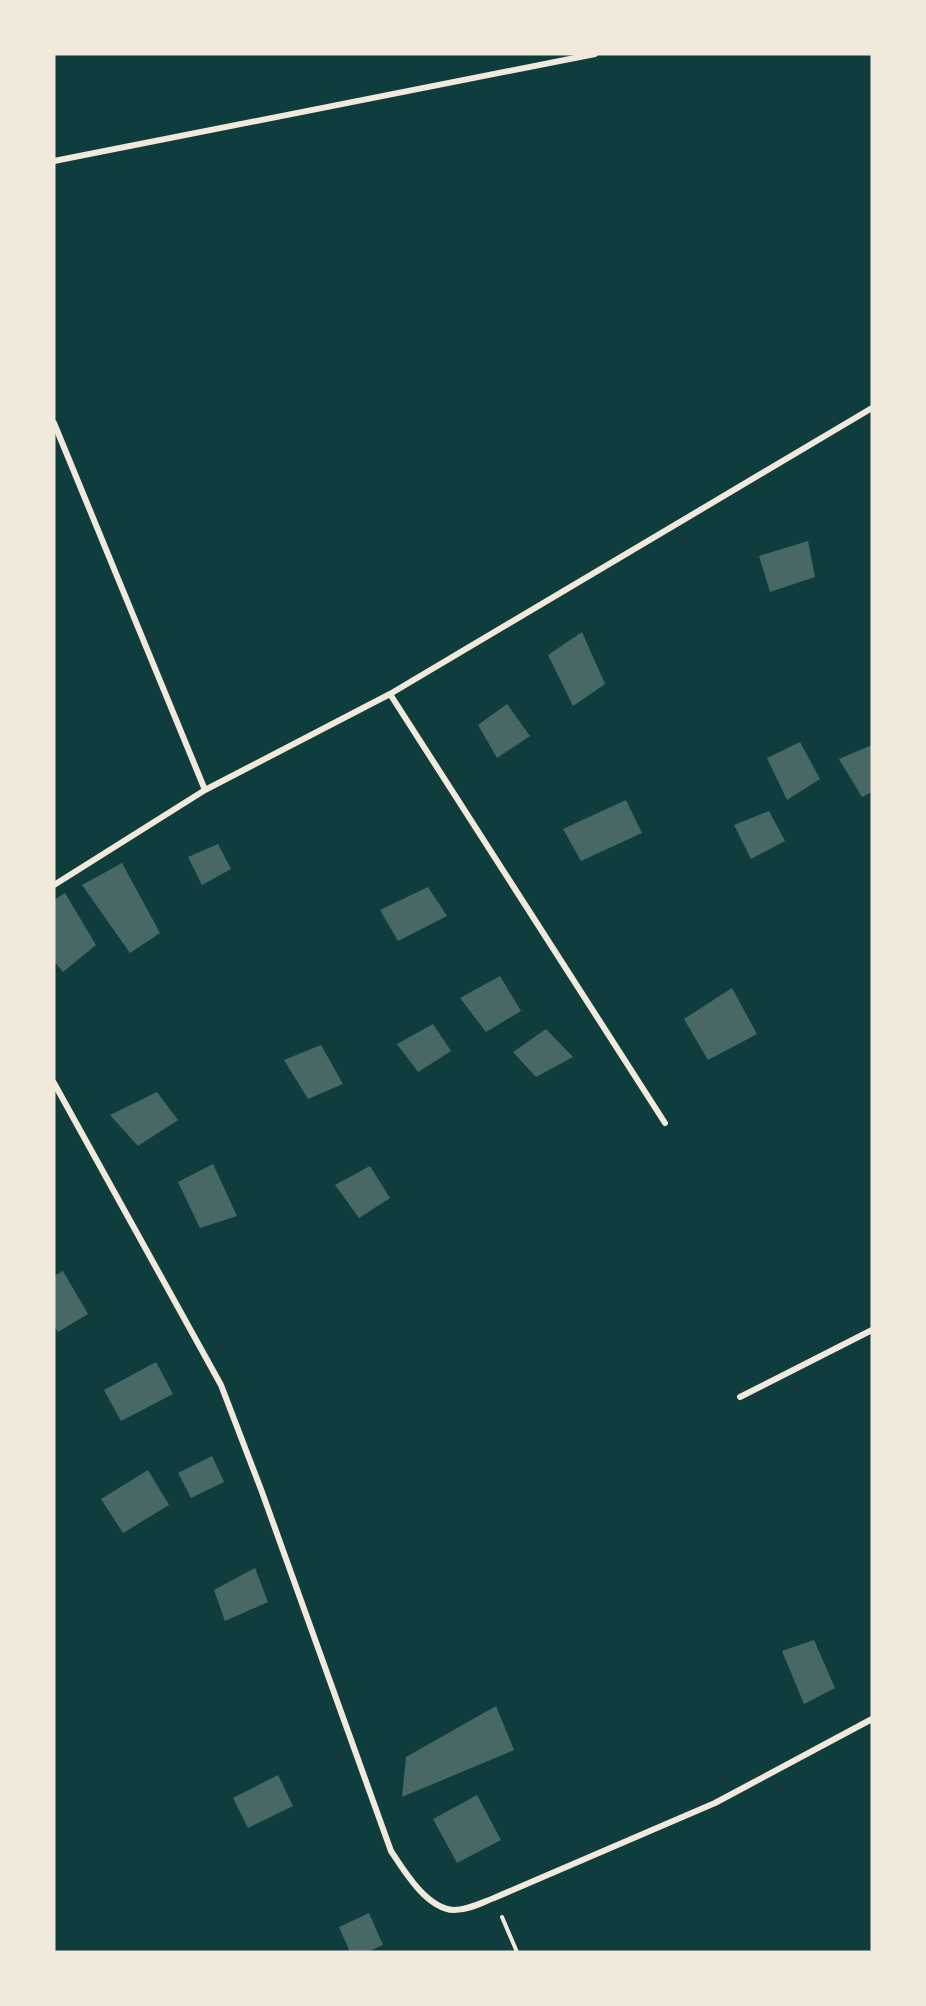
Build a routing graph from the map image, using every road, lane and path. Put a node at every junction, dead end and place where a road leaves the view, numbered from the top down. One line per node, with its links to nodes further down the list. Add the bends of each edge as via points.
1 (595, 54): 2 (street)
2 (54, 161)
3 (872, 408): 5 (street)
4 (54, 423): 6 (street)
5 (390, 694): 6 (street); 9 (street)
6 (205, 790): 7 (street)
7 (54, 885)
8 (54, 1083): 13 (street, via 221,1385 392,1851 412,1883 436,1903 452,1910 470,1908)
9 (665, 1123)
10 (872, 1330): 11 (street)
11 (740, 1397)
12 (872, 1719): 13 (street, via 715,1803)
13 (494, 1898): 14 (path)
14 (517, 1952)

